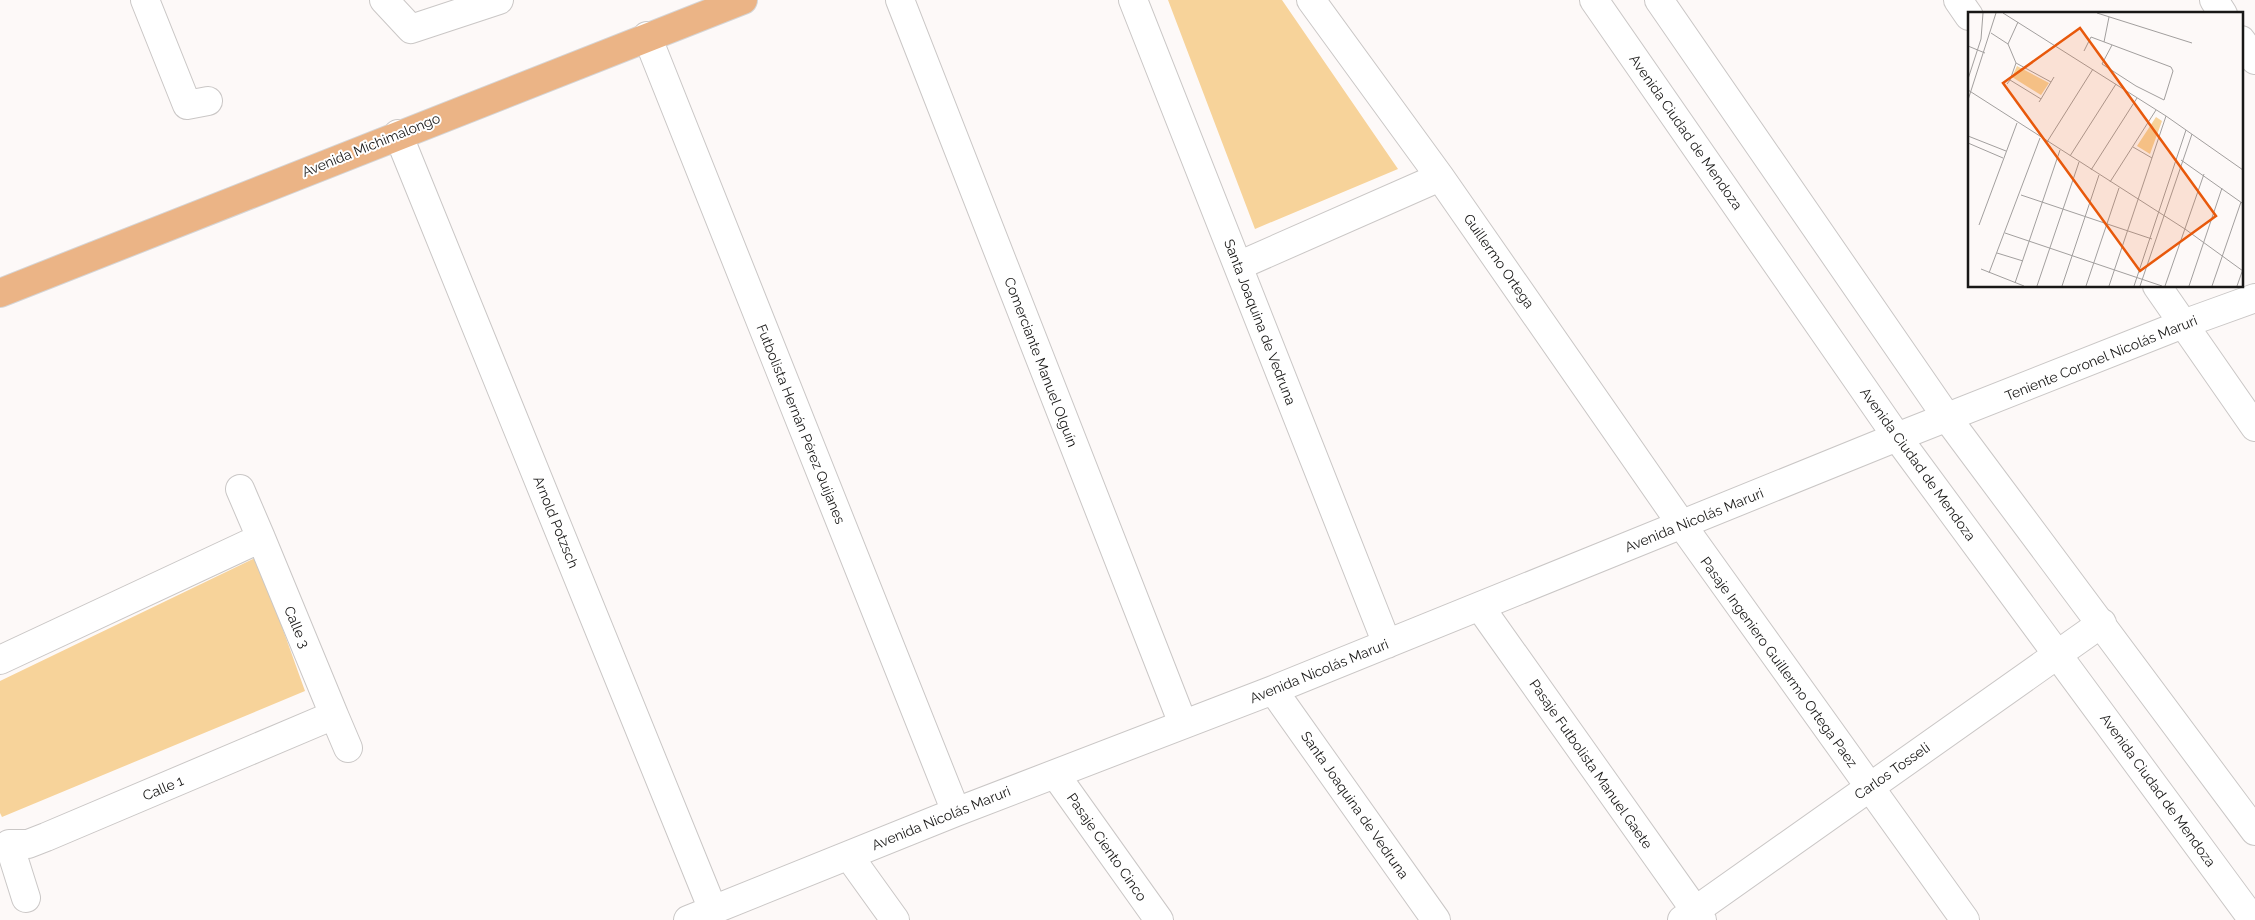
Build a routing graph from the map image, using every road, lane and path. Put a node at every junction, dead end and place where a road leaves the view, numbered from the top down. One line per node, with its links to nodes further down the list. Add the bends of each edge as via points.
1 (145, 0): 17 (street, via 187,105)
2 (384, 0): 3 (street, via 411,29)
3 (499, 0)
4 (743, 0): 14 (main road, Avenida Michimalongo)
5 (900, 0): 38 (street, Comerciante Manuel Olguín)
6 (1133, 0): 20 (street, Santa Joaquina de Vedruna)
7 (1311, 0): 19 (street, Guillermo Ortega)
8 (1594, 0): 27 (street, Avenida Ciudad de Mendoza)
9 (1659, 0): 25 (street)
10 (1958, 0): 13 (street)
11 (2214, 0): 12 (street)
12 (2222, 12)
13 (1968, 15)
14 (647, 36): 18 (main road, Avenida Michimalongo); 42 (street, Futbolista Hernán Pérez Quijanes)
15 (2242, 41): 16 (street)
16 (2255, 60)
17 (208, 101)
18 (398, 134): 22 (main road, Avenida Michimalongo); 47 (street, Arnold Potzsch)
19 (1440, 177): 20 (street); 29 (street, Guillermo Ortega)
20 (1238, 266): 33 (street, Santa Joaquina de Vedruna)
21 (2158, 288): 24 (street)
22 (0, 292)
23 (2255, 298): 24 (street, Teniente Coronel Nicolás Maruri)
24 (2183, 324): 25 (street, Teniente Coronel Nicolás Maruri); 26 (street)
25 (1948, 419): 27 (street, Avenida Nicolás Maruri); 32 (street)
26 (2255, 427)
27 (1897, 438): 29 (street, Avenida Nicolás Maruri); 34 (street, Avenida Ciudad de Mendoza)
28 (240, 489): 30 (street)
29 (1682, 525): 31 (street, Avenida Nicolás Maruri); 41 (street, Pasaje Ingeniero Guillermo Ortega Paez)
30 (261, 538): 35 (street); 37 (street, Calle 3)
31 (1480, 607): 33 (street, Avenida Nicolás Maruri); 48 (street, Pasaje Futbolista Manuel Gaete)
32 (2102, 623): 34 (street, Carlos Tosseli); 43 (street)
33 (1387, 644): 36 (street, Avenida Nicolás Maruri)
34 (2058, 654): 41 (street, Carlos Tosseli); 54 (street, Avenida Ciudad de Mendoza)
35 (0, 660)
36 (1273, 690): 38 (street, Avenida Nicolás Maruri); 52 (street, Santa Joaquina de Vedruna)
37 (334, 715): 39 (street); 44 (street, Calle 1, via 28,844)
38 (1183, 724): 40 (street, Avenida Nicolás Maruri)
39 (348, 748)
40 (1055, 774): 42 (street, Avenida Nicolás Maruri); 51 (street, Pasaje Ciento Cinco)
41 (1869, 786): 48 (street, Carlos Tosseli); 53 (street, Pasaje Ingeniero Guillermo Ortega Paez)
42 (956, 812): 45 (street, Avenida Nicolás Maruri)
43 (2255, 831)
44 (5, 841): 46 (street, Calle 1)
45 (848, 856): 47 (street, Avenida Nicolás Maruri); 50 (street)
46 (26, 898)
47 (713, 910): 49 (street, Avenida Nicolás Maruri)
48 (1693, 917)
49 (688, 920)
50 (894, 920)
51 (1159, 920)
52 (1436, 920)
53 (1965, 920)
54 (2253, 920)

